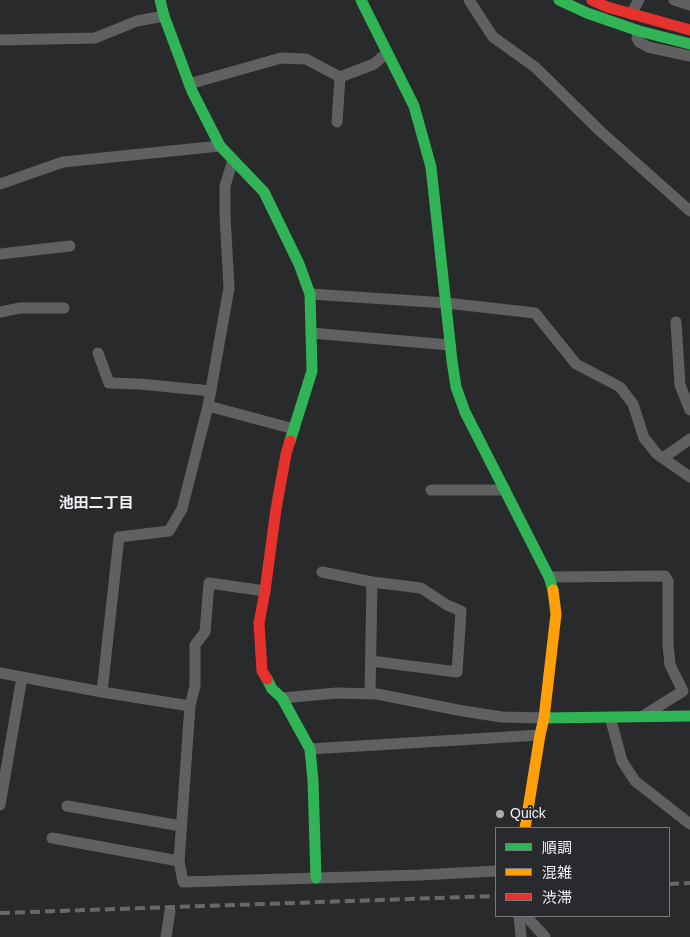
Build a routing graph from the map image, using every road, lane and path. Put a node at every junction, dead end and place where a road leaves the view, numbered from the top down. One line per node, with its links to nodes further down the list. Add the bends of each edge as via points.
1 (160, 0): 10 (street)
2 (361, 0): 15 (street)
3 (468, 0): 23 (street, via 493,37 536,67 600,131)
4 (558, 0): 11 (street)
5 (592, 0): 9 (street)
6 (674, 0): 8 (street)
7 (638, 1): 9 (street)
8 (690, 5)
9 (631, 14): 12 (street)
10 (164, 16): 13 (street, via 138,20 95,38); 18 (street)
11 (638, 30): 14 (street); 16 (street, via 639,42 648,47)
12 (690, 30)
13 (0, 40)
14 (690, 44)
15 (387, 53): 17 (street, via 374,64); 27 (street, via 414,106 431,167)
16 (690, 56)
17 (340, 77): 18 (street, via 306,59 281,58); 19 (street)
18 (189, 84): 20 (street)
19 (337, 122)
20 (220, 146): 21 (street); 22 (street, via 63,162)
21 (234, 160): 26 (street, via 264,192); 34 (street, via 225,186 229,288)
22 (0, 184)
23 (690, 211)
24 (70, 246): 25 (street)
25 (0, 254)
26 (310, 294): 27 (street); 31 (street)
27 (446, 303): 32 (street); 39 (street, via 535,312 576,364 620,387 633,404 644,438)
28 (64, 308): 29 (street, via 20,308)
29 (0, 312)
30 (676, 322): 36 (street, via 680,385)
31 (311, 333): 32 (street); 37 (street, via 312,371)
32 (450, 345): 42 (street, via 456,387 465,412)
33 (98, 353): 34 (street, via 109,383)
34 (211, 391): 35 (street)
35 (208, 406): 37 (street); 50 (street, via 182,509 170,531 119,537)
36 (690, 410)
37 (294, 429): 46 (street, via 276,509)
38 (690, 439): 39 (street)
39 (663, 458): 40 (street)
40 (690, 477)
41 (432, 490): 42 (street)
42 (505, 490): 44 (street)
43 (322, 572): 45 (street)
44 (549, 577): 56 (street, via 665,576 668,581 670,665 683,691); 57 (street, via 556,614)
45 (372, 582): 47 (street); 47 (street, via 421,588 461,611 457,672)
46 (265, 590): 52 (street, via 259,623 262,672); 53 (street, via 209,583 205,632 195,645 195,686)
47 (371, 661): 51 (street)
48 (0, 673): 49 (street)
49 (22, 677): 50 (street); 60 (street)
50 (102, 692): 53 (street)
51 (370, 694): 52 (street, via 336,693); 57 (street, via 502,717)
52 (282, 698): 59 (street)
53 (190, 706): 63 (street)
54 (690, 716): 56 (street)
55 (610, 717): 56 (street); 57 (street); 62 (street, via 622,761 635,781)
56 (641, 717)
57 (544, 718): 58 (street)
58 (540, 735): 59 (street); 64 (street)
59 (310, 749): 68 (street)
60 (0, 805)
61 (67, 806): 63 (street)
62 (690, 824)
63 (181, 826): 66 (street)
64 (525, 827)
65 (52, 838): 66 (street)
66 (179, 861): 68 (street, via 183,882)
67 (495, 871): 68 (street)
68 (316, 878)
69 (170, 911): 72 (street)
70 (519, 917): 73 (street)
71 (527, 917): 74 (street)
72 (166, 937)
73 (521, 937)
74 (544, 937)

